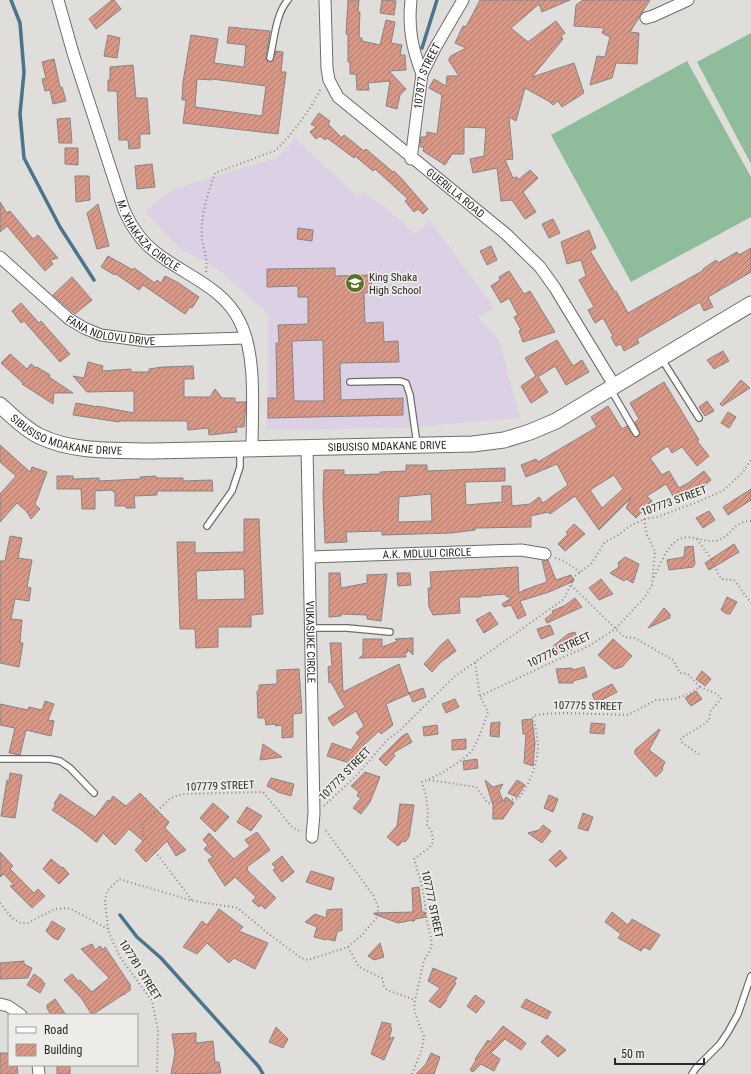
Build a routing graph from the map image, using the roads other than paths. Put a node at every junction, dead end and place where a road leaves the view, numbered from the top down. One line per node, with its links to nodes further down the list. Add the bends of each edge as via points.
1 (58, 0): 13 (street, M. XHAKAZA CIRCLE, via 73,53 131,225 141,240 154,252 221,297 240,321)
2 (288, 0): 8 (lane, via 279,15)
3 (325, 0): 10 (street, GUERILLA ROAD, via 327,68 329,80 338,97)
4 (411, 0): 9 (street, via 411,38)
5 (463, 0): 9 (street, 107877 STREET)
6 (688, 0): 7 (street)
7 (646, 18)
8 (270, 58)
9 (422, 74): 10 (street, 107877 STREET)
10 (412, 159): 16 (street, GUERILLA ROAD, via 506,234 540,267)
11 (0, 257): 13 (street, FANA NDLOVU DRIVE, via 69,319 101,335 147,341)
12 (751, 304): 14 (street, SIBUSISO MDAKANE DRIVE)
13 (246, 338): 22 (street, M. XHAKAZA CIRCLE, via 251,368)
14 (661, 358): 16 (street, SIBUSISO MDAKANE DRIVE); 18 (lane)
15 (350, 382): 20 (lane, via 406,383)
16 (612, 386): 19 (lane); 20 (street, SIBUSISO MDAKANE DRIVE, via 556,421 504,440 473,444)
17 (0, 406): 22 (street, SIBUSISO MDAKANE DRIVE, via 39,436 79,448)
18 (699, 418)
19 (636, 433)
20 (418, 445): 21 (street, SIBUSISO MDAKANE DRIVE)
21 (307, 447): 22 (street, SIBUSISO MDAKANE DRIVE); 25 (street, VUKASUKE CIRCLE)
22 (246, 449): 23 (lane, via 232,491)
23 (207, 526)
24 (545, 554): 25 (street, A.K. MDLULI CIRCLE, via 521,550)
25 (310, 557): 26 (street, VUKASUKE CIRCLE)
26 (310, 628): 27 (lane); 30 (street, VUKASUKE CIRCLE, via 314,813)
27 (390, 632)
28 (0, 759): 29 (lane, via 60,761)
29 (94, 793)
30 (312, 837)
31 (751, 976): 34 (lane, via 738,1014 728,1032)
32 (0, 1004): 33 (street, via 8,1006)
33 (19, 1014)
34 (692, 1074)

